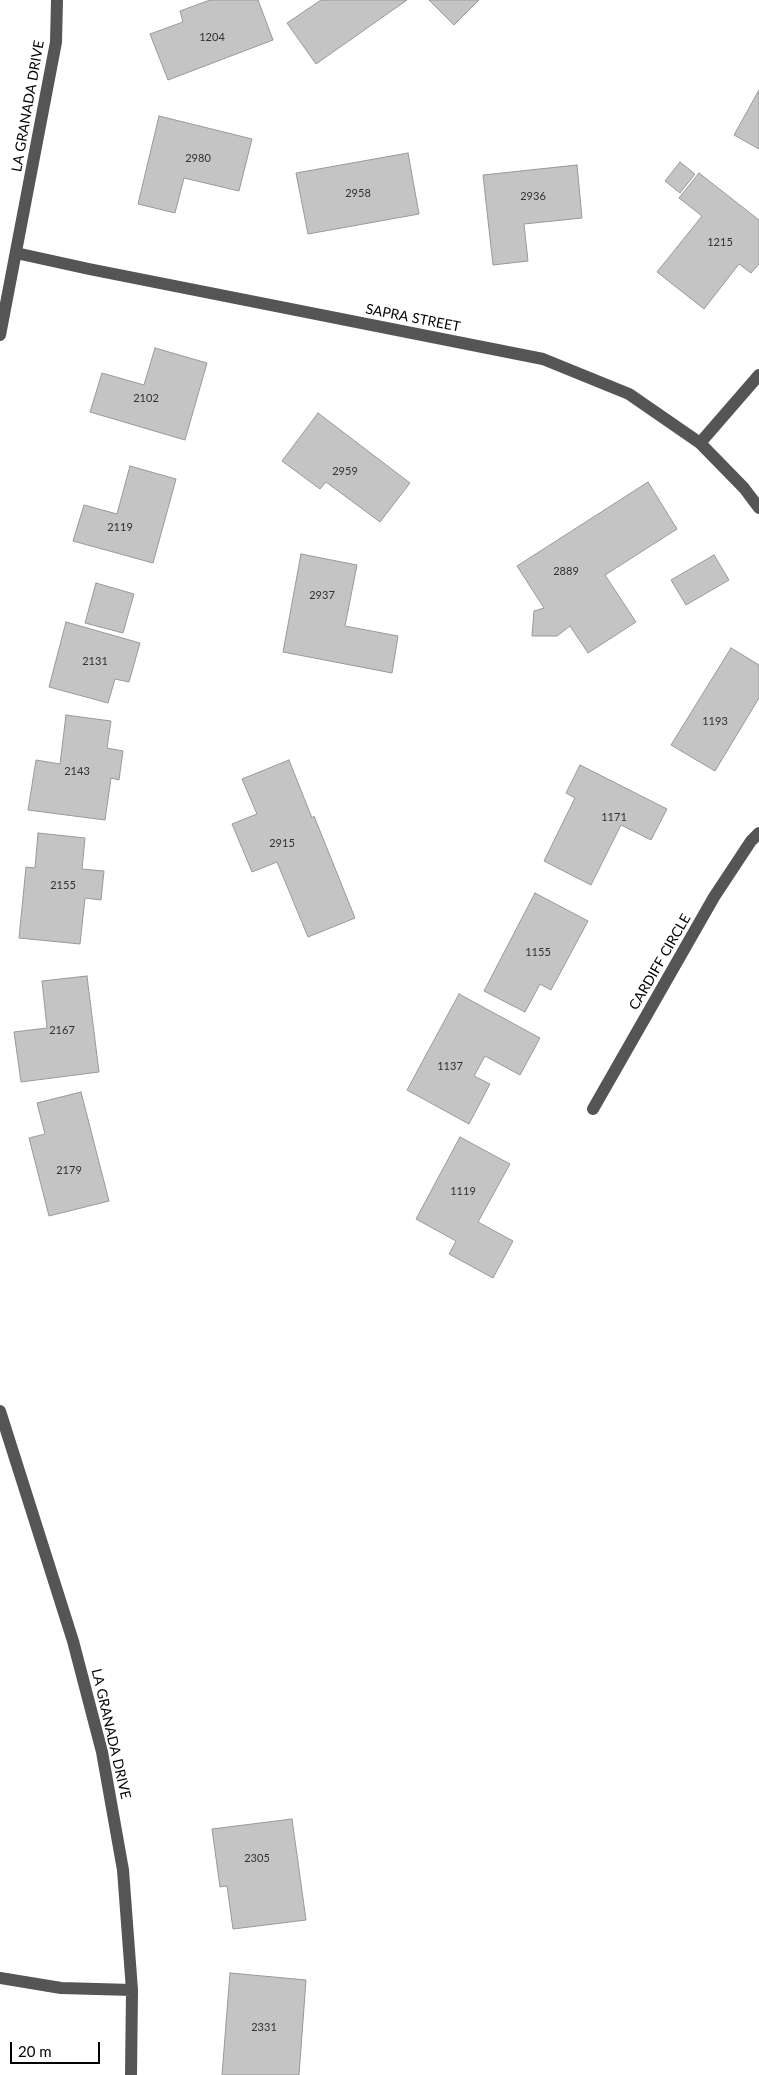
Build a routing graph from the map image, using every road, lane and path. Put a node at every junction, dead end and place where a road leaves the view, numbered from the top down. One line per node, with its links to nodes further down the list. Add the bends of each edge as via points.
1 (57, 0): 2 (street, LA GRANADA DRIVE, via 56,42)
2 (16, 253): 3 (street, LA GRANADA DRIVE); 5 (street, SAPRA STREET, via 543,359 629,394)
3 (0, 335)
4 (759, 375): 5 (street)
5 (700, 444): 6 (street, SAPRA STREET, via 744,488)
6 (759, 508)
7 (759, 833): 8 (street, CARDIFF CIRCLE, via 714,898)
8 (593, 1109)
9 (0, 1411): 11 (street, LA GRANADA DRIVE, via 73,1641 102,1752 122,1870)
10 (0, 1978): 11 (street, via 61,1988)
11 (132, 1990): 12 (street, LA GRANADA DRIVE)
12 (131, 2075)

